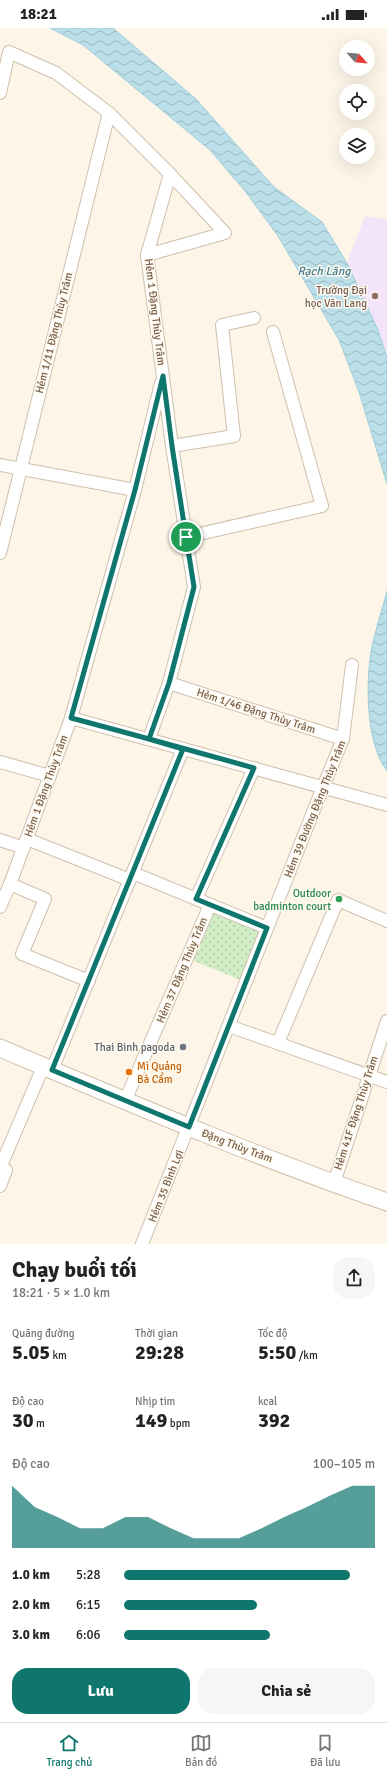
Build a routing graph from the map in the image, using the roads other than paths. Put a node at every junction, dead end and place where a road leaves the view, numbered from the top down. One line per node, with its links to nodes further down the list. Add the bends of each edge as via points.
1 (0, 93): 2 (street, via 9,52 56,73)
2 (109, 113): 3 (street); 10 (street, Hẻm 1/11 Đặng Thùy Trâm)
3 (170, 174): 4 (street, Hẻm 1 Đặng Thùy Trâm); 4 (street, via 225,234)
4 (147, 255): 7 (street, Hẻm 1 Đặng Thùy Trâm)
5 (254, 318): 8 (street, via 222,325 234,436)
6 (273, 332): 12 (street, via 322,506)
7 (163, 376): 8 (street); 11 (street, Hẻm 1 Đặng Thùy Trâm)
8 (172, 446): 12 (street)
9 (0, 465): 10 (street)
10 (21, 469): 11 (street); 13 (street, Hẻm 1/11 Đặng Thùy Trâm)
11 (135, 490): 16 (street, Hẻm 1 Đặng Thùy Trâm)
12 (186, 537): 15 (street, via 194,587)
13 (0, 553)
14 (352, 664): 18 (street, Hẻm 39 Đường Đặng Thùy Trâm)
15 (169, 683): 17 (street); 18 (street, Hẻm 1/46 Đặng Thùy Trâm)
16 (71, 718): 17 (street); 22 (street, Hẻm 1 Đặng Thùy Trâm)
17 (149, 739): 19 (street)
18 (344, 739): 23 (street, Hẻm 39 Đường Đặng Thùy Trâm)
19 (183, 749): 21 (street); 27 (street)
20 (0, 762): 22 (street)
21 (254, 768): 23 (street); 29 (street, Hẻm 37 Đặng Thùy Trâm)
22 (50, 776): 26 (street, Hẻm 1 Đặng Thùy Trâm)
23 (323, 787): 24 (street); 33 (street, Hẻm 39 Đường Đặng Thùy Trâm)
24 (387, 805)
25 (0, 840): 26 (street)
26 (25, 844): 27 (street); 28 (street, Hẻm 1 Đặng Thùy Trâm)
27 (131, 876): 29 (street); 34 (street)
28 (10, 884): 31 (street, Hẻm 1 Đặng Thùy Trâm); 34 (street, via 45,899 22,954)
29 (196, 899): 30 (street)
30 (210, 904): 33 (street); 42 (street, Hẻm 37 Đặng Thùy Trâm)
31 (0, 907)
32 (387, 921): 37 (street, via 338,900)
33 (267, 928): 36 (street, Hẻm 39 Đường Đặng Thùy Trâm)
34 (89, 980): 39 (street)
35 (387, 1020): 40 (street, Hẻm 41F Đặng Thùy Trâm)
36 (229, 1026): 37 (street); 43 (street, Hẻm 39 Đường Đặng Thùy Trâm)
37 (278, 1043): 40 (street)
38 (0, 1048): 39 (main road, Đặng Thùy Trâm)
39 (48, 1068): 42 (main road, Đặng Thùy Trâm); 44 (street)
40 (368, 1076): 41 (street); 45 (street, Hẻm 41F Đặng Thùy Trâm)
41 (387, 1082)
42 (125, 1100): 43 (main road, Đặng Thùy Trâm)
43 (189, 1127): 45 (main road, Đặng Thùy Trâm); 48 (street, Hẻm 35 Bình Lợi)
44 (0, 1168): 46 (street, via 6,1170)
45 (334, 1183): 47 (main road, Đặng Thùy Trâm)
46 (0, 1186)
47 (387, 1202)
48 (142, 1244)

